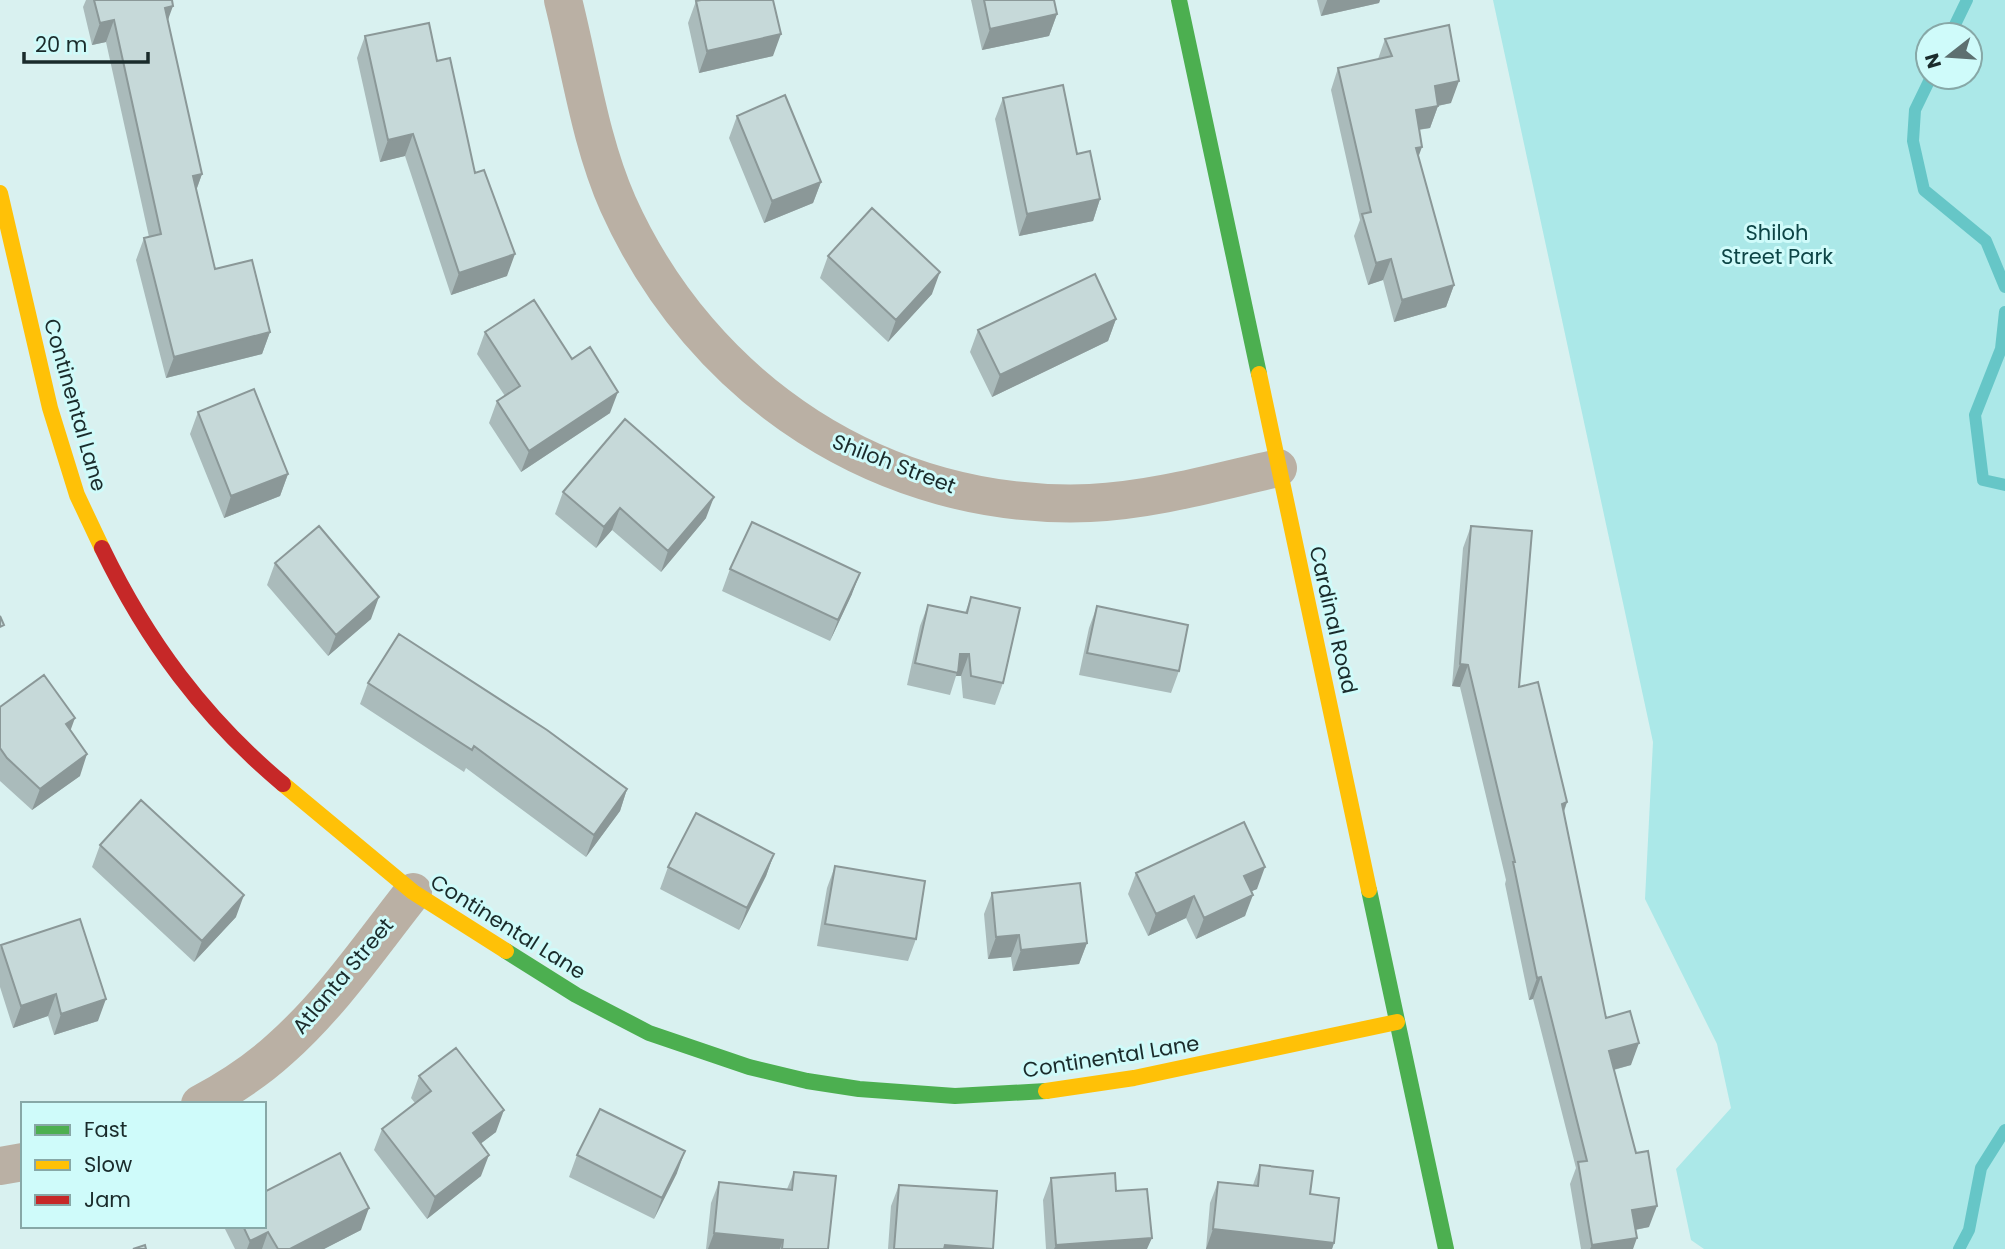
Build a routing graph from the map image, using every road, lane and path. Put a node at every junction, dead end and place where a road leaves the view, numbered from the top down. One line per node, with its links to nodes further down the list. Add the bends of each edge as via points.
1 (563, 0): 4 (street, Shiloh Street, via 588,111 617,201 639,248 662,286 714,350 782,410 852,452 929,482 1047,503 1158,496)
2 (1179, 0): 4 (street, Cardinal Road)
3 (0, 193): 5 (street, Continental Lane, via 50,408 77,495 125,596 193,694 257,762)
4 (1278, 468): 6 (street, Cardinal Road)
5 (413, 892): 6 (street, Continental Lane, via 576,995 649,1032 749,1067 859,1090 955,1096 1052,1091); 7 (street, Atlanta Street, via 325,1003 280,1049)
6 (1397, 1023): 10 (street, Cardinal Road)
7 (204, 1102)
8 (21, 1162): 9 (street)
9 (0, 1166)
10 (1446, 1249)

